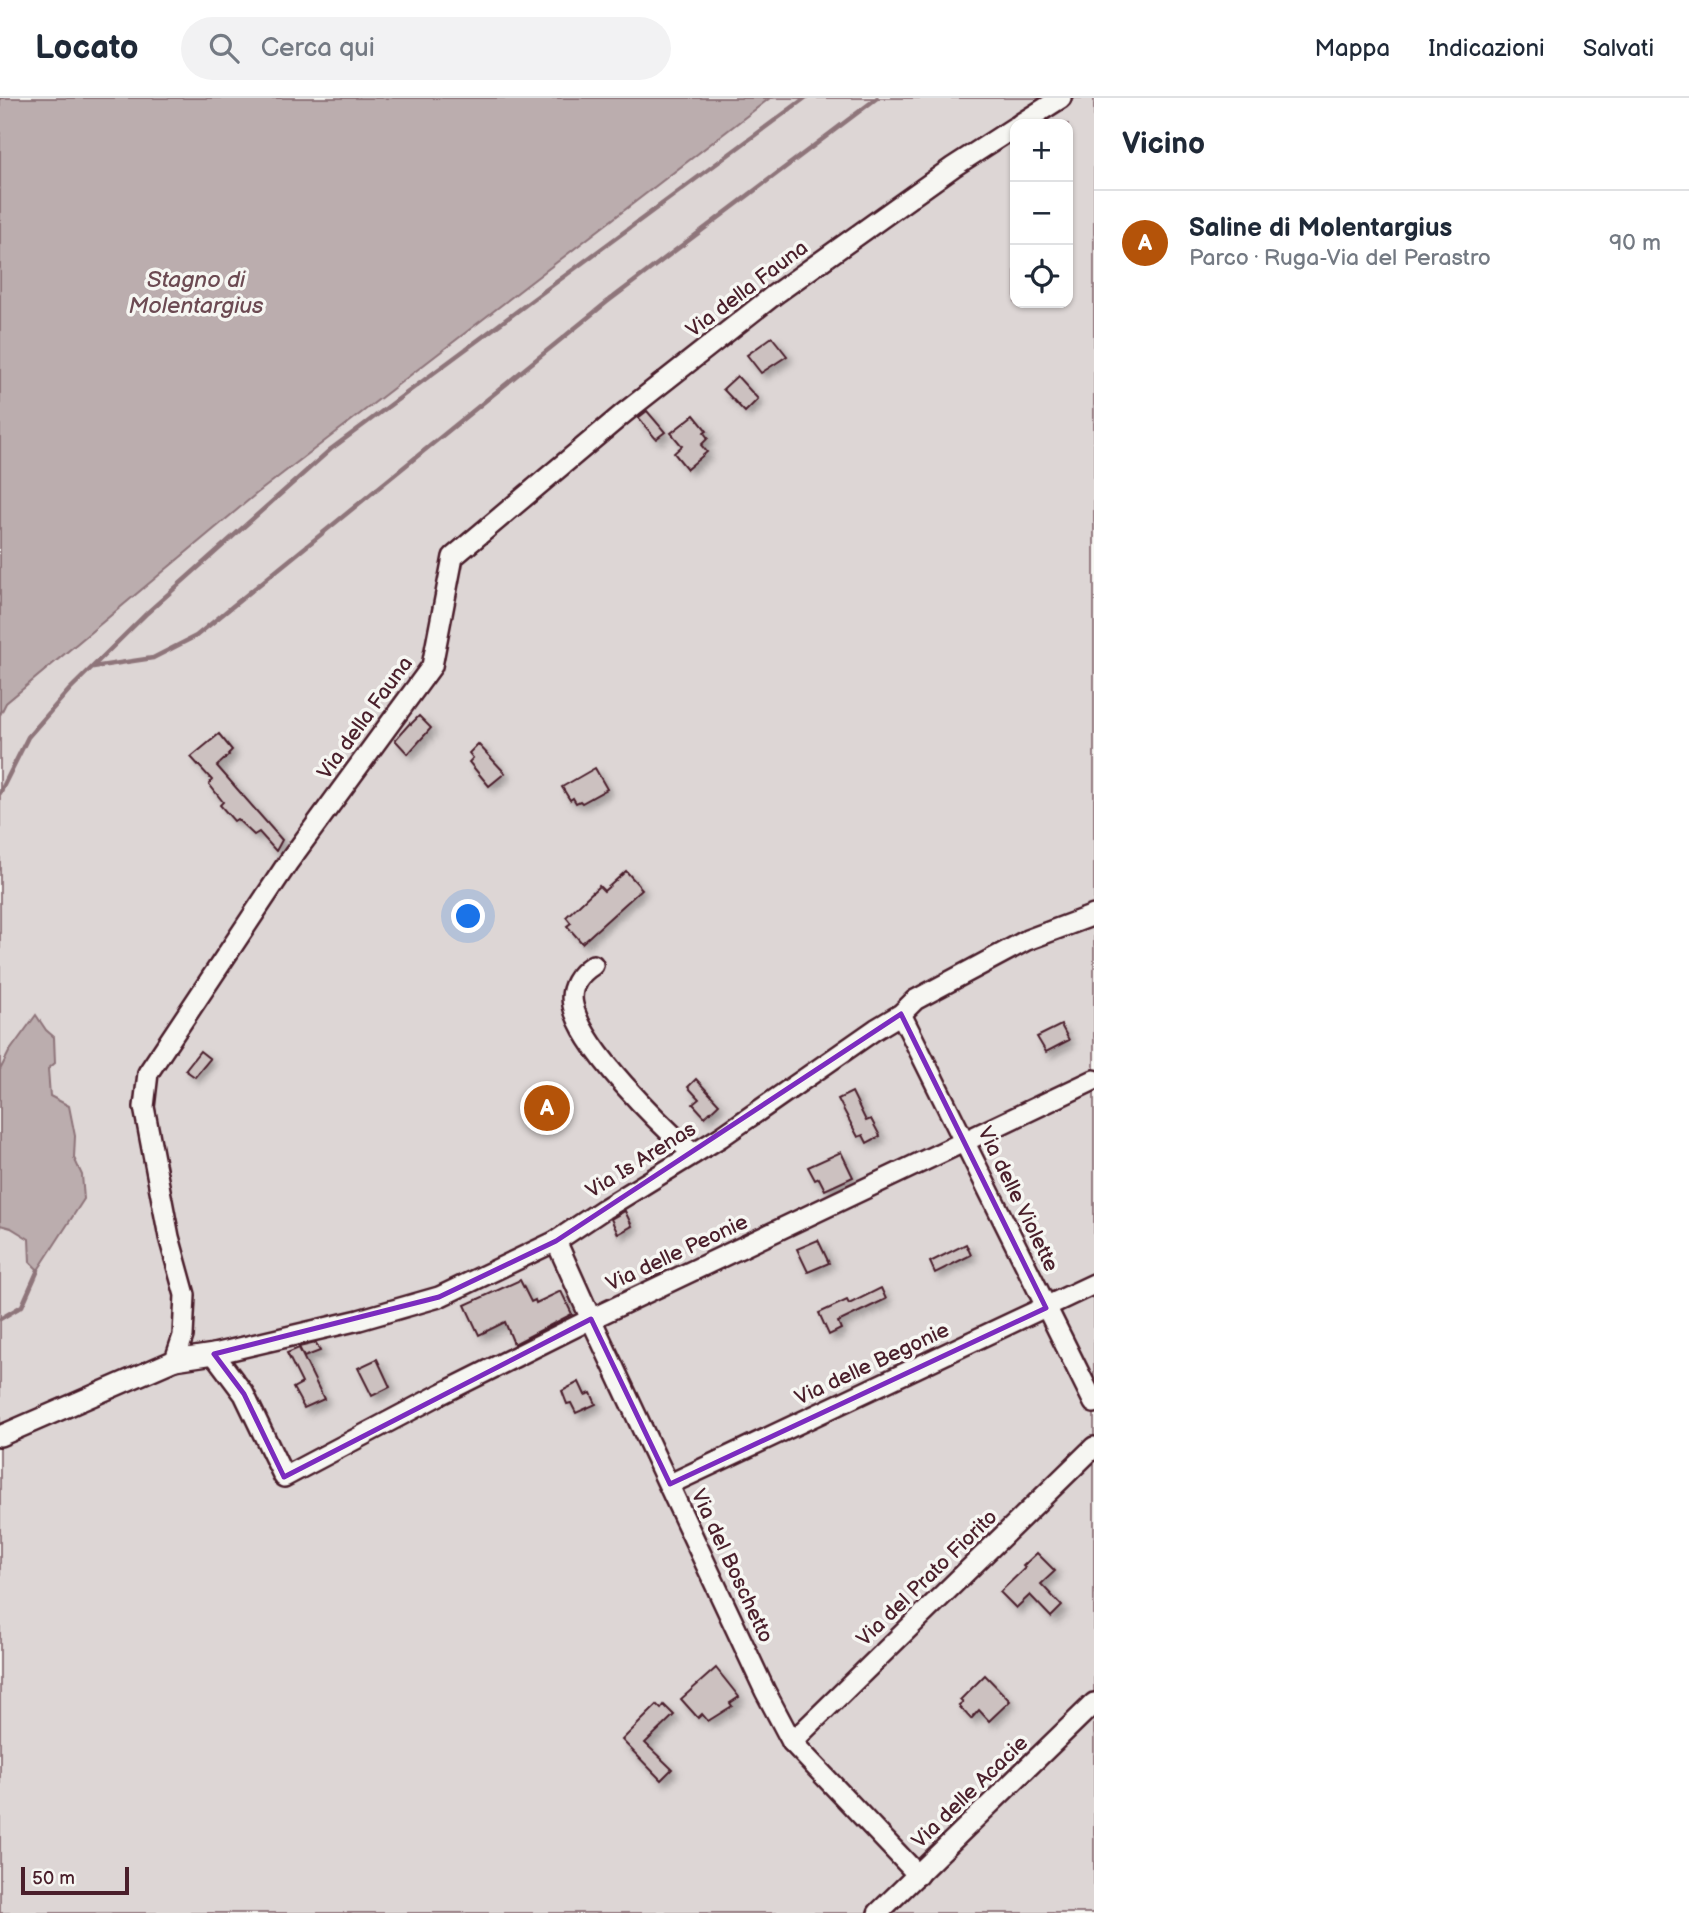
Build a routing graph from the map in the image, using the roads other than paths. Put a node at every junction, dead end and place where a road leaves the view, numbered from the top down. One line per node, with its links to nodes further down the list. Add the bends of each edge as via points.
1 (1061, 98): 2 (street)
2 (1028, 119)
3 (1010, 130): 15 (street, Via della Fauna, via 774,295 453,557 432,666 287,864 148,1073 144,1107 185,1295 183,1336)
4 (1094, 915): 6 (street, Via Is Arenas, via 1027,940 915,1000)
5 (593, 965): 9 (street, via 573,986 580,1024 622,1082)
6 (901, 1014): 8 (street, Via delle Violette); 9 (street, Via Is Arenas)
7 (1094, 1080): 8 (street, Via delle Peonie)
8 (965, 1142): 12 (street, Via delle Violette); 13 (street, Via delle Peonie)
9 (693, 1154): 10 (street, Via Is Arenas)
10 (556, 1241): 13 (street, Via del Boschetto); 14 (street, Via Is Arenas, via 439,1297)
11 (1094, 1284): 12 (street, Via delle Begonie)
12 (1046, 1308): 16 (street, Via delle Violette); 19 (street, Via delle Begonie)
13 (591, 1320): 14 (street, Via delle Peonie, via 284,1477 244,1394); 19 (street, Via del Boschetto)
14 (214, 1354): 15 (street, Via Is Arenas)
15 (175, 1360): 17 (street)
16 (1094, 1403)
17 (0, 1436)
18 (1094, 1447): 21 (street, Via del Prato Fiorito)
19 (670, 1484): 21 (street, Via del Boschetto)
20 (1094, 1703): 22 (street, Via delle Acacie)
21 (792, 1742): 22 (street, Via del Boschetto)
22 (918, 1875): 23 (street, Via delle Acacie)
23 (877, 1913)

